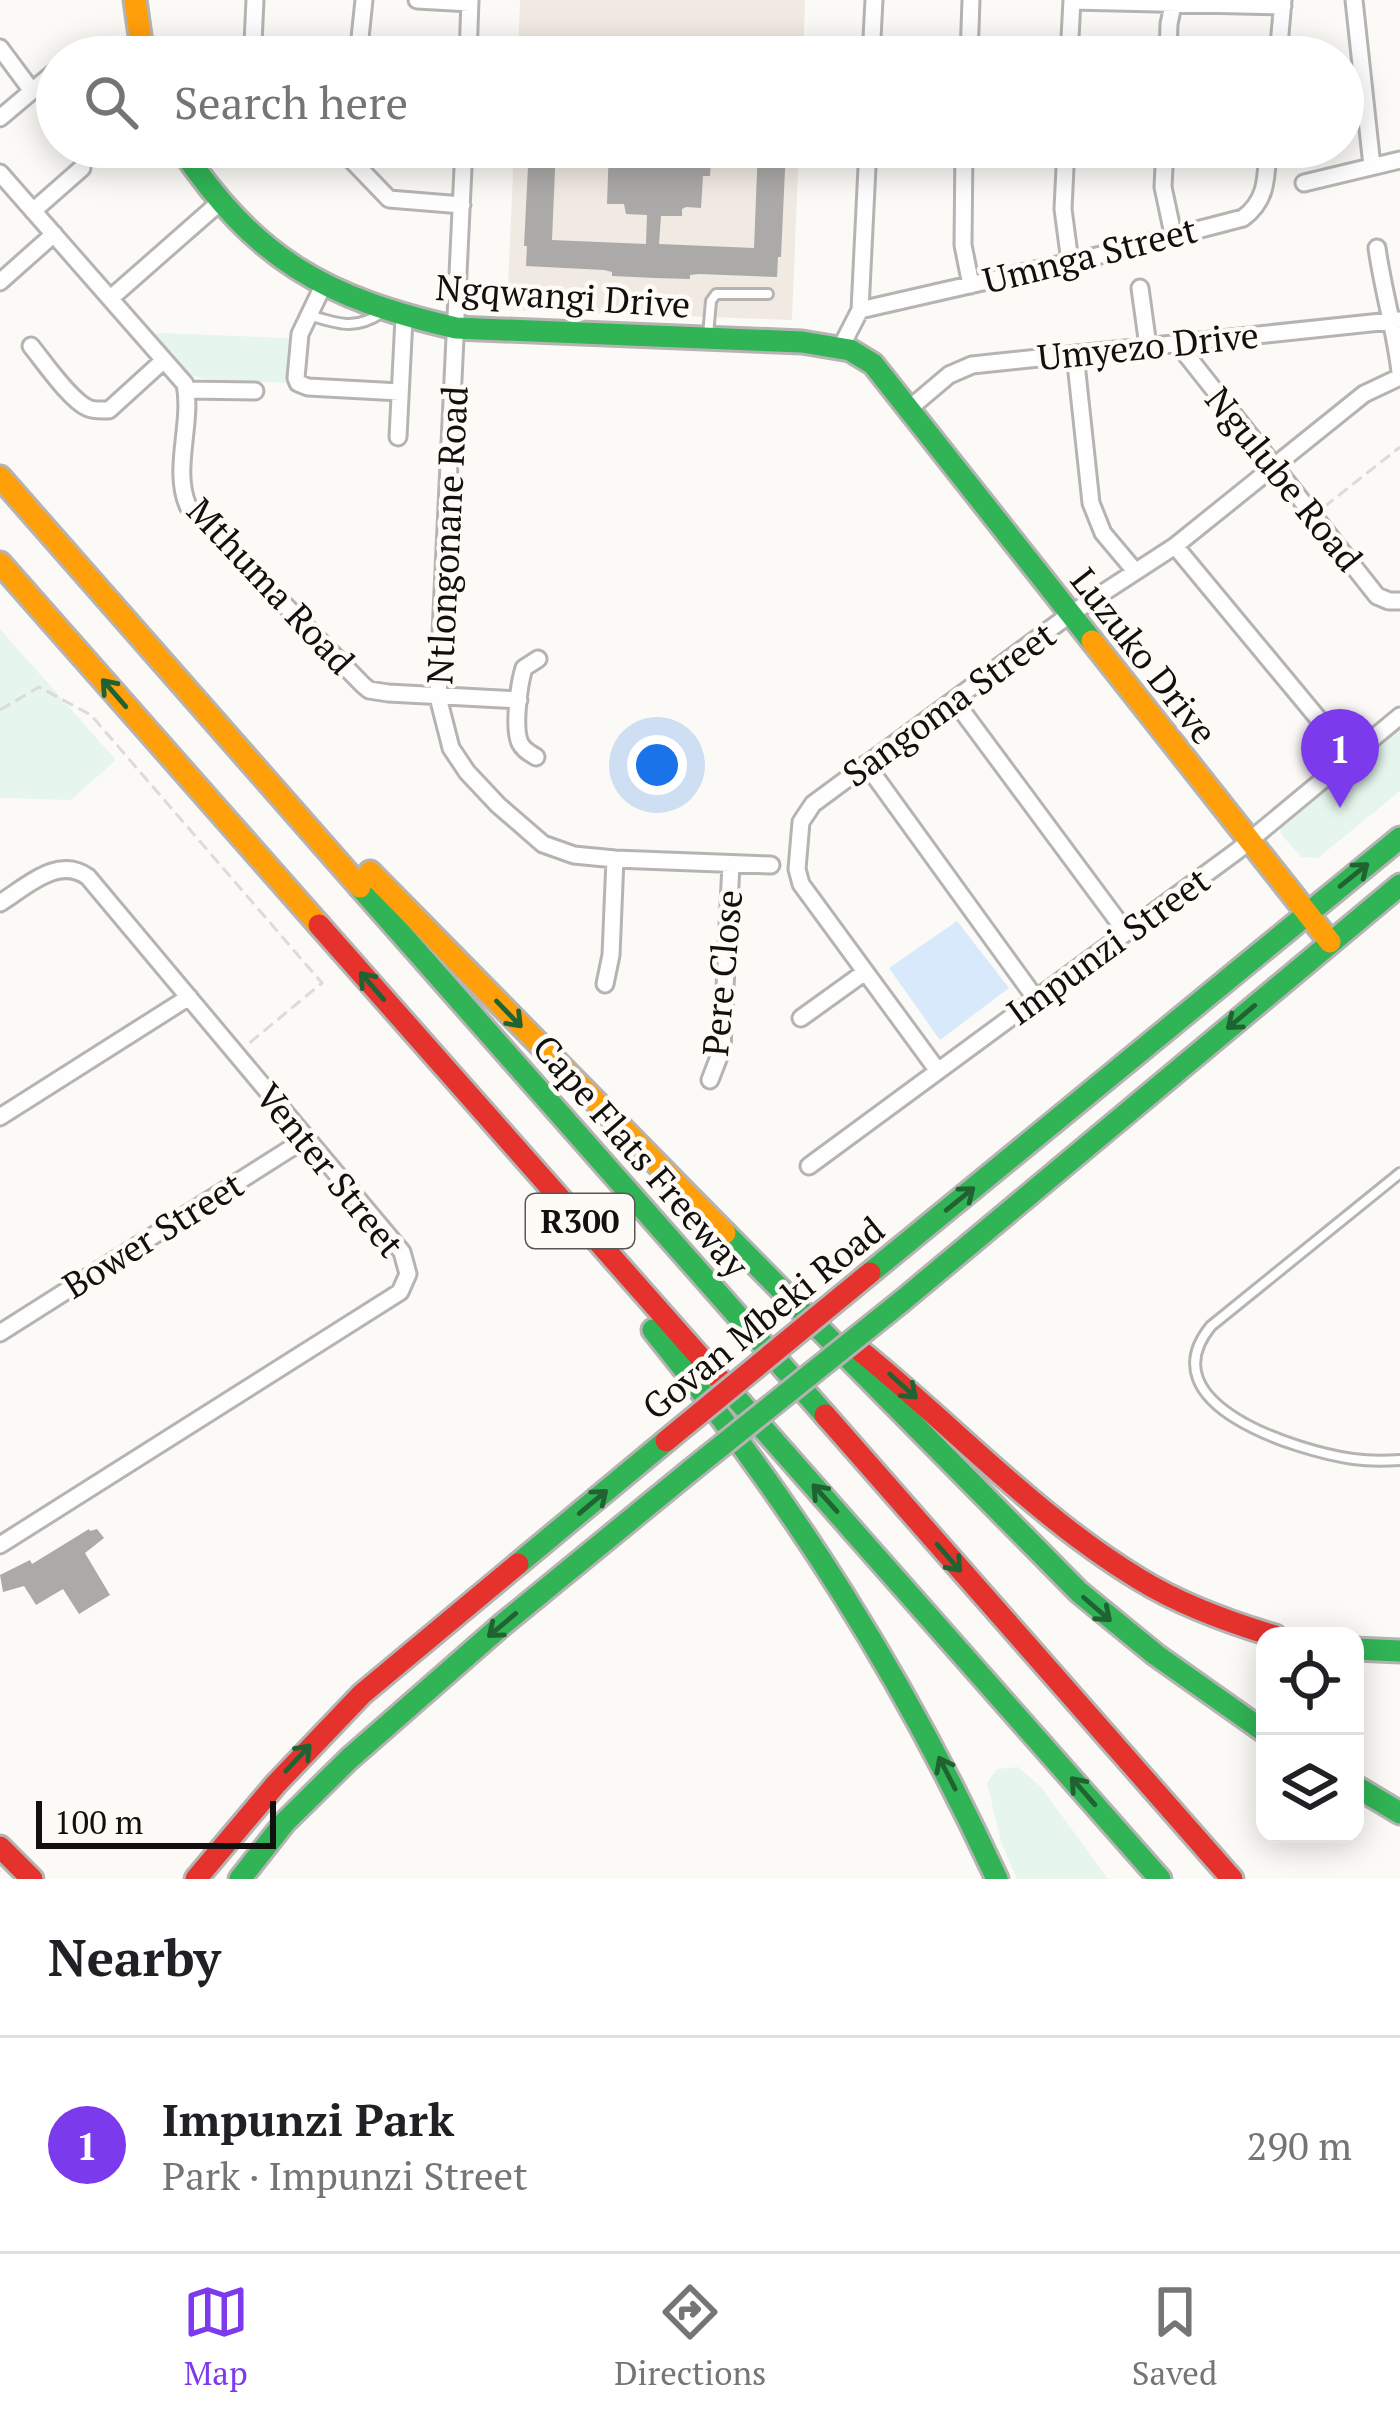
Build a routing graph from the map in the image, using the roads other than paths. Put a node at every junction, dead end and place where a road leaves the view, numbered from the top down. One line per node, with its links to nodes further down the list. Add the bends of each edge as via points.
1 (135, 0): 12 (main road)
2 (255, 0): 13 (street)
3 (364, 0): 14 (street)
4 (417, 0): 9 (street)
5 (874, 0): 16 (street)
6 (971, 0): 17 (street)
7 (1072, 0): 10 (street); 18 (street)
8 (1354, 0): 21 (street)
9 (470, 1): 15 (street)
10 (1174, 1): 11 (street); 19 (street)
11 (1283, 3): 20 (street)
12 (140, 36)
13 (254, 36)
14 (360, 36)
15 (469, 36)
16 (873, 36)
17 (970, 36)
18 (1071, 36)
19 (1169, 36)
20 (1280, 36)
21 (1358, 36)
22 (0, 48): 24 (street)
23 (36, 88): 24 (street)
24 (32, 91): 26 (street)
25 (1364, 92): 28 (street)
26 (0, 118)
27 (1400, 160): 28 (street)
28 (1372, 166): 39 (street)
29 (82, 168): 42 (street)
30 (195, 168): 40 (main road, Ngqwangi Drive)
31 (359, 168): 41 (street, via 389,199)
32 (463, 168): 41 (street, Ntlongonane Road)
33 (867, 168): 53 (street)
34 (964, 168): 48 (street)
35 (1065, 168): 46 (street)
36 (1164, 168): 44 (street)
37 (1266, 168): 44 (street, Umnga Street, via 1257,208)
38 (0, 172): 42 (street)
39 (1304, 183)
40 (219, 203): 49 (main road, Ngqwangi Drive, via 268,251); 52 (street)
41 (462, 205): 57 (street, Ntlongonane Road)
42 (33, 211): 43 (street)
43 (54, 234): 47 (street); 52 (street)
44 (1173, 235): 46 (street, Umnga Street)
45 (1377, 248): 56 (street, via 1386,304)
46 (1070, 262): 48 (street, Umnga Street)
47 (0, 282)
48 (971, 285): 53 (street, Umnga Street)
49 (323, 286): 54 (main road, Ngqwangi Drive); 55 (street)
50 (1140, 288): 61 (street)
51 (768, 294): 58 (lane, via 716,294)
52 (112, 298): 64 (street)
53 (860, 310): 62 (street)
54 (394, 314): 55 (lane, via 354,325); 57 (main road, Ngqwangi Drive); 68 (street)
55 (309, 315): 68 (street, via 298,342 300,385)
56 (1397, 320): 59 (street, Umyezo Drive); 65 (street)
57 (456, 328): 58 (main road, Ngqwangi Drive); 79 (street, Ntlongonane Road)
58 (707, 339): 62 (main road, Ngqwangi Drive)
59 (1177, 343): 61 (street, Umyezo Drive); 71 (street, Ngulube Road)
60 (31, 346): 64 (street, via 77,400 100,410)
61 (1148, 346): 63 (street, Umyezo Drive)
62 (841, 347): 69 (main road, via 873,364)
63 (1076, 354): 69 (street, Umyezo Drive, via 961,368); 75 (street, via 1091,503 1103,533)
64 (164, 359): 66 (street)
65 (1400, 374): 71 (street, Sangoma Street)
66 (187, 390): 67 (street); 79 (street, Mthuma Road, via 188,506 369,690)
67 (255, 392)
68 (400, 392): 70 (street)
69 (910, 408): 77 (main road, Luzuko Drive)
70 (398, 437)
71 (1274, 466): 73 (street, Sangoma Street); 76 (street, Ngulube Road, via 1376,596)
72 (0, 477): 83 (main road, Cape Flats Freeway / R300)
73 (1175, 546): 75 (street, Sangoma Street); 85 (street)
74 (0, 563): 102 (main road, R300, one-way to 74)
75 (1136, 571): 77 (street, Sangoma Street)
76 (1400, 602)
77 (1069, 615): 81 (street, Sangoma Street); 88 (main road, Luzuko Drive)
78 (538, 659): 80 (street, via 524,668)
79 (438, 697): 80 (street, Mthuma Road); 89 (street, Ntlongonane Road, via 467,772 526,832 559,851)
80 (519, 700): 84 (street, via 518,738)
81 (954, 700): 86 (street, Sangoma Street); 95 (street)
82 (1400, 716): 85 (street, Impunzi Street)
83 (236, 743): 109 (main road, one-way to 109); 125 (main road, Cape Flats Freeway / R300, one-way to 125)
84 (536, 757)
85 (1350, 757): 88 (street, Impunzi Street)
86 (866, 764): 97 (street, Sangoma Street, via 805,814 797,869); 100 (street)
87 (1400, 838): 94 (main road, Govan Mbeki Road, one-way to 87)
88 (1249, 841): 94 (main road, Luzuko Drive); 95 (street, Impunzi Street)
89 (615, 859): 90 (street, Ntlongonane Road); 98 (street)
90 (731, 864): 91 (street, Ntlongonane Road); 104 (street, Pere Close, via 722,1048)
91 (771, 865)
92 (1400, 885): 96 (main road, Govan Mbeki Road)
93 (0, 903): 99 (street, Venter Street, via 59,869 80,872)
94 (1308, 913): 96 (main road, Luzuko Drive); 121 (main road, Govan Mbeki Road, one-way to 94, bridge, via 266,1792 362,1694)
95 (1126, 932): 100 (street, Impunzi Street)
96 (1330, 942): 122 (main road, Govan Mbeki Road, one-way to 122, bridge, via 502,1625 285,1822)
97 (865, 972): 101 (street); 103 (street, Sangoma Street)
98 (605, 984)
99 (189, 997): 105 (street); 106 (street, Venter Street)
100 (1036, 999): 103 (street, Impunzi Street)
101 (801, 1018)
102 (415, 1035): 123 (main road, one-way to 102, via 920,1721 757,1461 512,1166); 124 (main road, R300, one-way to 102)
103 (938, 1071): 107 (street, Impunzi Street)
104 (710, 1080)
105 (0, 1117)
106 (307, 1138): 110 (street, Bower Street); 112 (street, Venter Street, via 401,1252 408,1274 400,1292)
107 (809, 1166)
108 (1400, 1173): 111 (lane, via 1211,1326 1196,1360 1206,1394 1250,1427 1331,1454)
109 (777, 1288): 113 (main road, one-way to 113, via 1095,1550 1176,1600); 116 (main road, one-way to 116, via 1094,1607)
110 (0, 1333)
111 (1400, 1460)
112 (0, 1545)
113 (1256, 1630)
114 (1364, 1649): 115 (main road)
115 (1400, 1651)
116 (1256, 1726)
117 (1364, 1791): 118 (main road)
118 (1400, 1813)
119 (0, 1847): 120 (main road)
120 (32, 1879)
121 (196, 1879)
122 (240, 1879)
123 (997, 1879)
124 (1160, 1879)
125 (1232, 1879)

